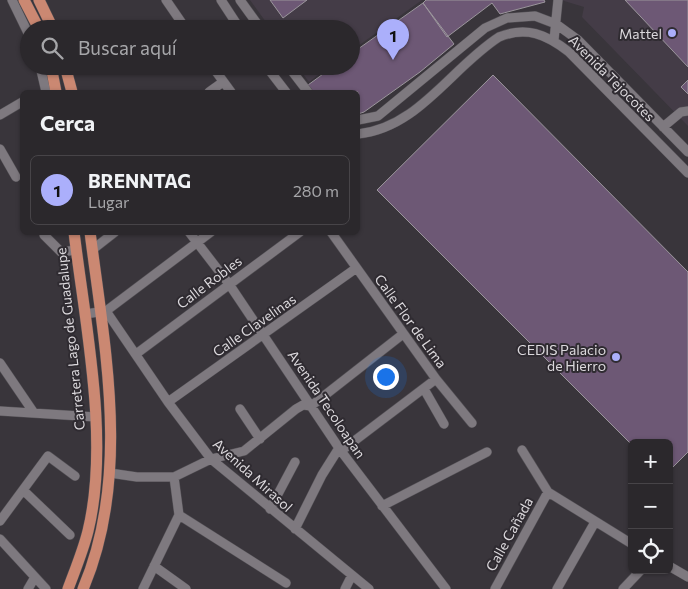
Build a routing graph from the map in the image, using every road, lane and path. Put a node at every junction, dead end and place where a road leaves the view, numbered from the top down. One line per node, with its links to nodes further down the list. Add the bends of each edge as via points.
1 (12, 0): 8 (street)
2 (24, 0): 9 (main road)
3 (39, 0): 10 (main road)
4 (166, 0): 11 (street)
5 (220, 0): 12 (street)
6 (240, 0): 13 (street)
7 (558, 0): 14 (street)
8 (22, 20)
9 (34, 20)
10 (49, 20)
11 (180, 20)
12 (234, 20)
13 (254, 20)
14 (556, 24): 15 (street); 33 (street, Avenida Tejocotes, via 535,16 496,22 378,116); 34 (street, Avenida Tejocotes, via 578,40)
15 (554, 40): 35 (street, Avenida Tejocotes, via 533,32 509,33 499,37 404,119 376,132); 36 (street, Avenida Tejocotes)
16 (42, 75): 23 (street)
17 (50, 75): 24 (main road)
18 (67, 75): 25 (main road)
19 (218, 75): 22 (street)
20 (273, 75): 28 (street)
21 (295, 75): 29 (street)
22 (223, 82): 26 (street); 27 (street)
23 (46, 90)
24 (47, 90)
25 (71, 90)
26 (212, 90)
27 (229, 90)
28 (284, 90)
29 (306, 90)
30 (20, 103): 32 (street)
31 (688, 110): 34 (street)
32 (1, 113)
33 (360, 120)
34 (663, 127): 38 (street, Avenida Tejocotes)
35 (360, 134)
36 (662, 146): 38 (street); 39 (street, Avenida Tejocotes)
37 (0, 149): 40 (street)
38 (686, 149)
39 (688, 172)
40 (16, 177)
41 (44, 235): 50 (street, via 61,252)
42 (74, 235): 50 (main road, Carretera Lago de Guadalupe)
43 (90, 235): 51 (main road)
44 (111, 235): 51 (street)
45 (191, 235): 49 (street, Avenida Tecoloapan)
46 (206, 235): 49 (street)
47 (296, 235): 53 (street, Calle Robles)
48 (333, 235): 52 (street, Calle Flor de Lima)
49 (196, 242): 53 (street, Avenida Tecoloapan); 54 (street)
50 (76, 250): 55 (main road, Carretera Lago de Guadalupe)
51 (92, 250): 54 (main road)
52 (356, 269): 56 (street, Calle Flor de Lima); 57 (street, Calle Clavelinas)
53 (229, 284): 57 (street, Avenida Tecoloapan); 58 (street, Calle Robles)
54 (103, 312): 55 (street); 58 (street, Avenida Mirasol); 76 (main road, via 111,421)
55 (85, 314): 67 (main road, Carretera Lago de Guadalupe)
56 (403, 334): 60 (street, Calle Flor de Lima); 63 (street)
57 (263, 336): 62 (street, Calle Clavelinas); 63 (street, Avenida Tecoloapan)
58 (136, 354): 62 (street, Avenida Mirasol)
59 (0, 363): 66 (street)
60 (436, 379): 61 (street); 69 (street, Calle Flor de Lima)
61 (424, 389): 68 (street); 71 (street)
62 (168, 402): 74 (street, Avenida Mirasol)
63 (311, 406): 70 (street, via 303,405 296,409); 71 (street, Avenida Tecoloapan)
64 (240, 409): 70 (street)
65 (0, 411): 66 (street)
66 (34, 413): 67 (street)
67 (96, 417): 99 (main road, Carretera Lago de Guadalupe, via 94,488 88,531)
68 (444, 424)
69 (472, 424)
70 (260, 439): 74 (street, via 244,451)
71 (340, 449): 81 (street, Avenida Tecoloapan); 86 (street, via 322,475)
72 (522, 450): 80 (street)
73 (487, 452): 81 (street)
74 (211, 459): 78 (street); 82 (street, Avenida Mirasol)
75 (295, 462): 82 (street)
76 (110, 473): 78 (street); 100 (main road, via 102,531)
77 (75, 476): 79 (street, via 48,456)
78 (174, 477): 83 (street)
79 (23, 490): 84 (street); 87 (street)
80 (548, 492): 85 (street); 106 (street, Calle Cañada)
81 (382, 506): 105 (street, Avenida Tecoloapan)
82 (270, 509): 86 (street, Avenida Mirasol)
83 (179, 515): 90 (street); 96 (street)
84 (0, 521)
85 (595, 522): 89 (street); 107 (street)
86 (295, 529): 93 (street, Avenida Mirasol)
87 (70, 535)
88 (0, 539): 95 (street)
89 (628, 542)
90 (154, 566): 101 (street); 102 (street)
91 (673, 568): 94 (street)
92 (637, 574): 108 (street)
93 (352, 575): 103 (street); 104 (street, Avenida Mirasol)
94 (688, 577)
95 (35, 578): 97 (street); 98 (street)
96 (286, 583)
97 (28, 589)
98 (46, 589)
99 (68, 589)
100 (82, 589)
101 (143, 589)
102 (186, 589)
103 (345, 589)
104 (369, 589)
105 (446, 589)
106 (495, 589)
107 (557, 589)
108 (623, 589)

